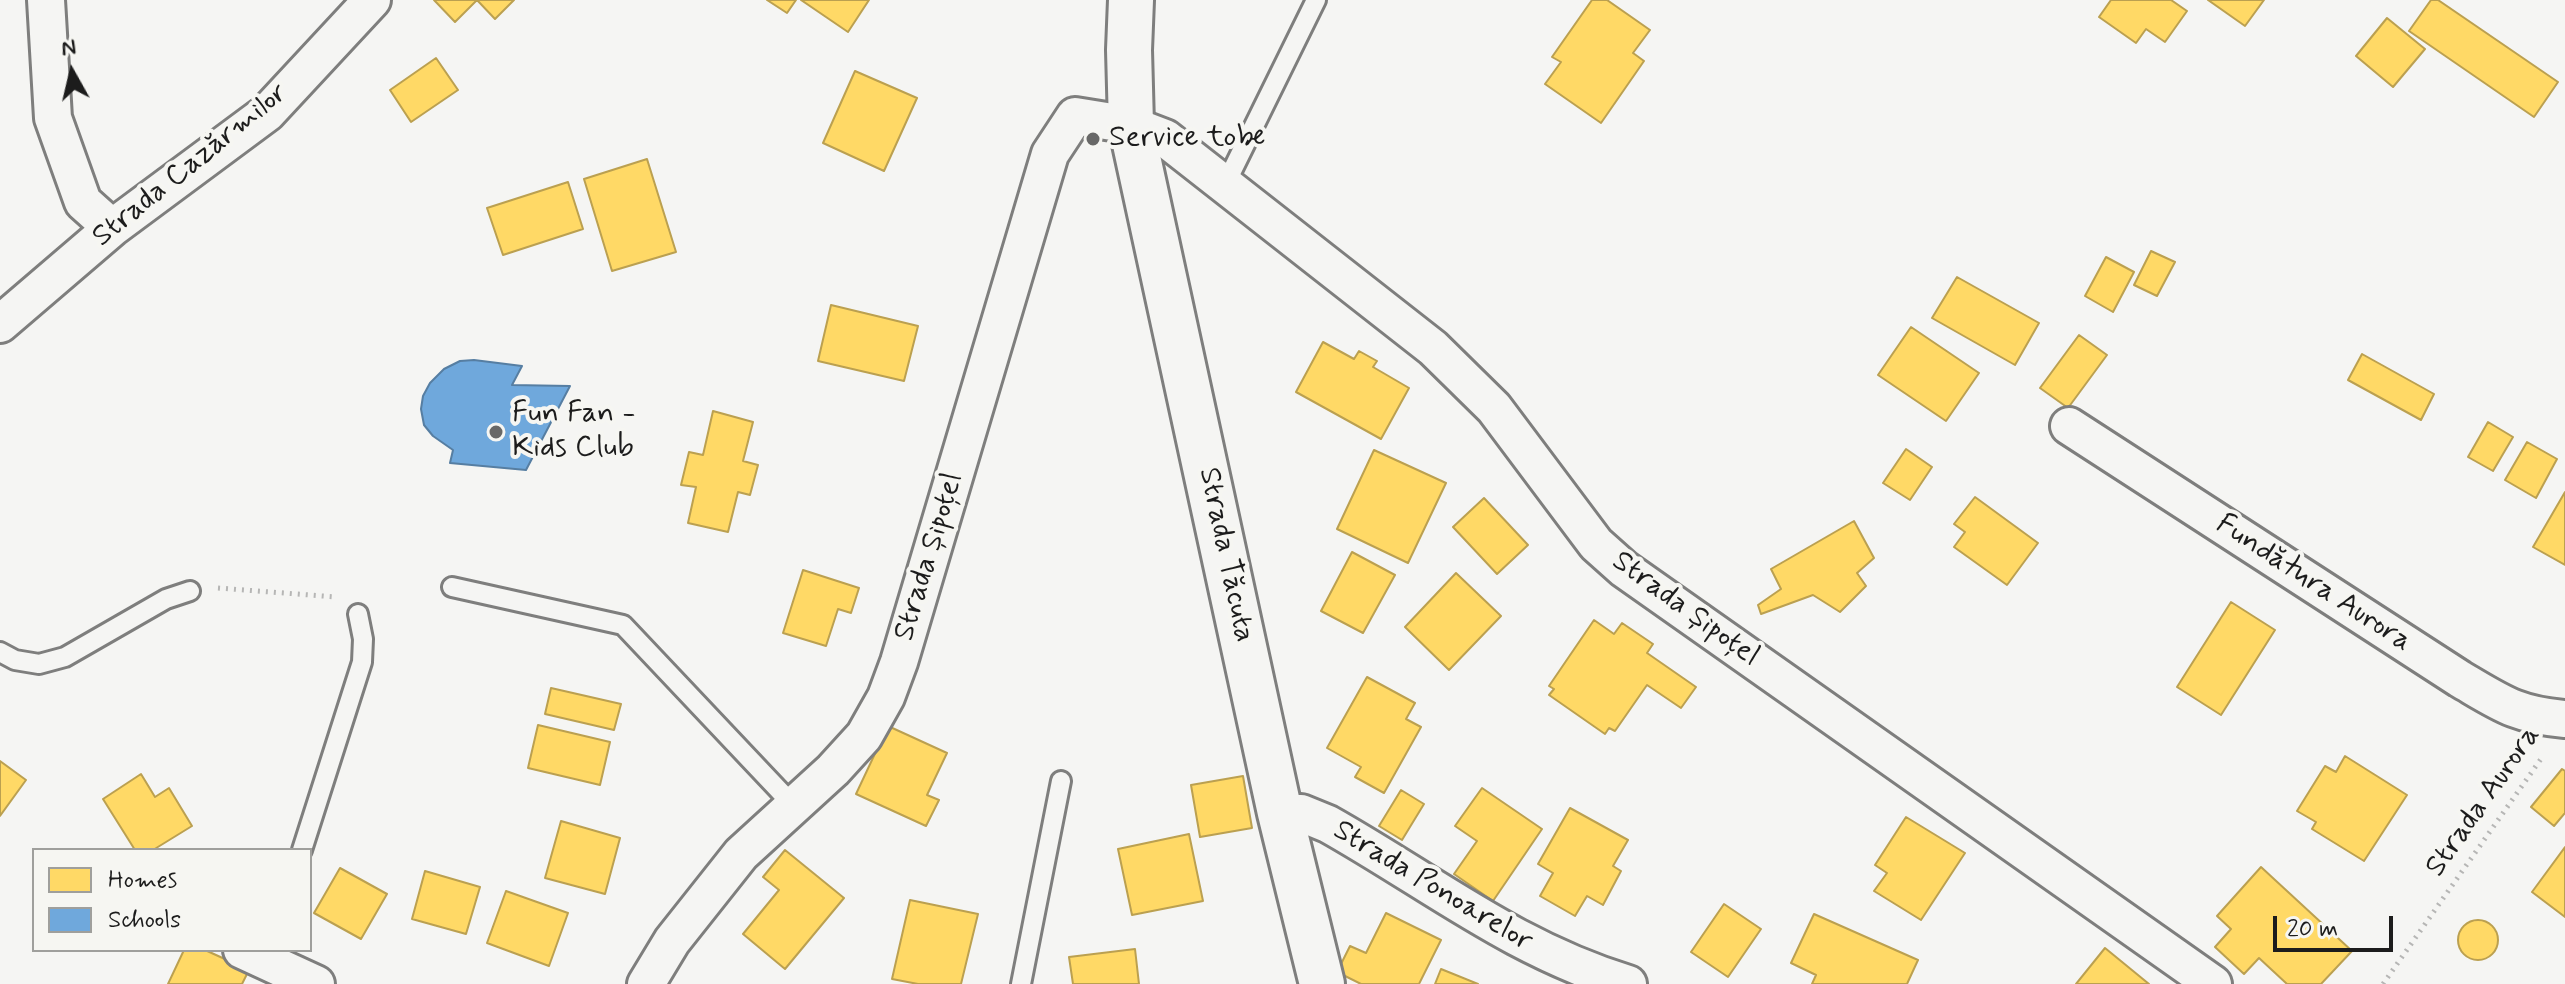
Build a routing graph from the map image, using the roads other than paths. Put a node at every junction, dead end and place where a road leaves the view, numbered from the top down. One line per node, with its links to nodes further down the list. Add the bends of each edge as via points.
1 (46, 0): 7 (street, via 53,118 83,202)
2 (372, 0): 7 (street, Strada Cazărmilor, via 267,113)
3 (1131, 0): 5 (street)
4 (1316, 0): 6 (lane)
5 (1131, 125): 6 (street, Strada Șipoțel, via 1165,138); 16 (street, Strada Șipoțel, via 1075,116 1050,154 886,697 864,736); 17 (street, Strada Tăcuta)
6 (1226, 183): 25 (street, Strada Șipoțel, via 1433,348 1494,408 1596,544 1624,569)
7 (112, 228): 8 (street, Strada Cazărmilor)
8 (0, 324)
9 (2069, 426): 14 (street, Fundătura Aurora, via 2510,709)
10 (452, 587): 16 (lane, via 623,625)
11 (190, 591): 13 (lane, via 166,599 65,657 39,664)
12 (358, 614): 18 (lane, via 362,662)
13 (0, 652)
14 (2565, 719)
15 (1061, 781): 22 (lane)
16 (793, 805): 21 (street, Strada Șipoțel, via 741,854 672,941)
17 (1280, 813): 23 (street, Strada Tăcuta); 24 (street, Strada Ponoarelor, via 1301,813 1328,824 1506,934 1585,971)
18 (303, 848)
19 (260, 954): 20 (street)
20 (316, 984)
21 (646, 984)
22 (1021, 984)
23 (1322, 984)
24 (1628, 984)
25 (2213, 984)

